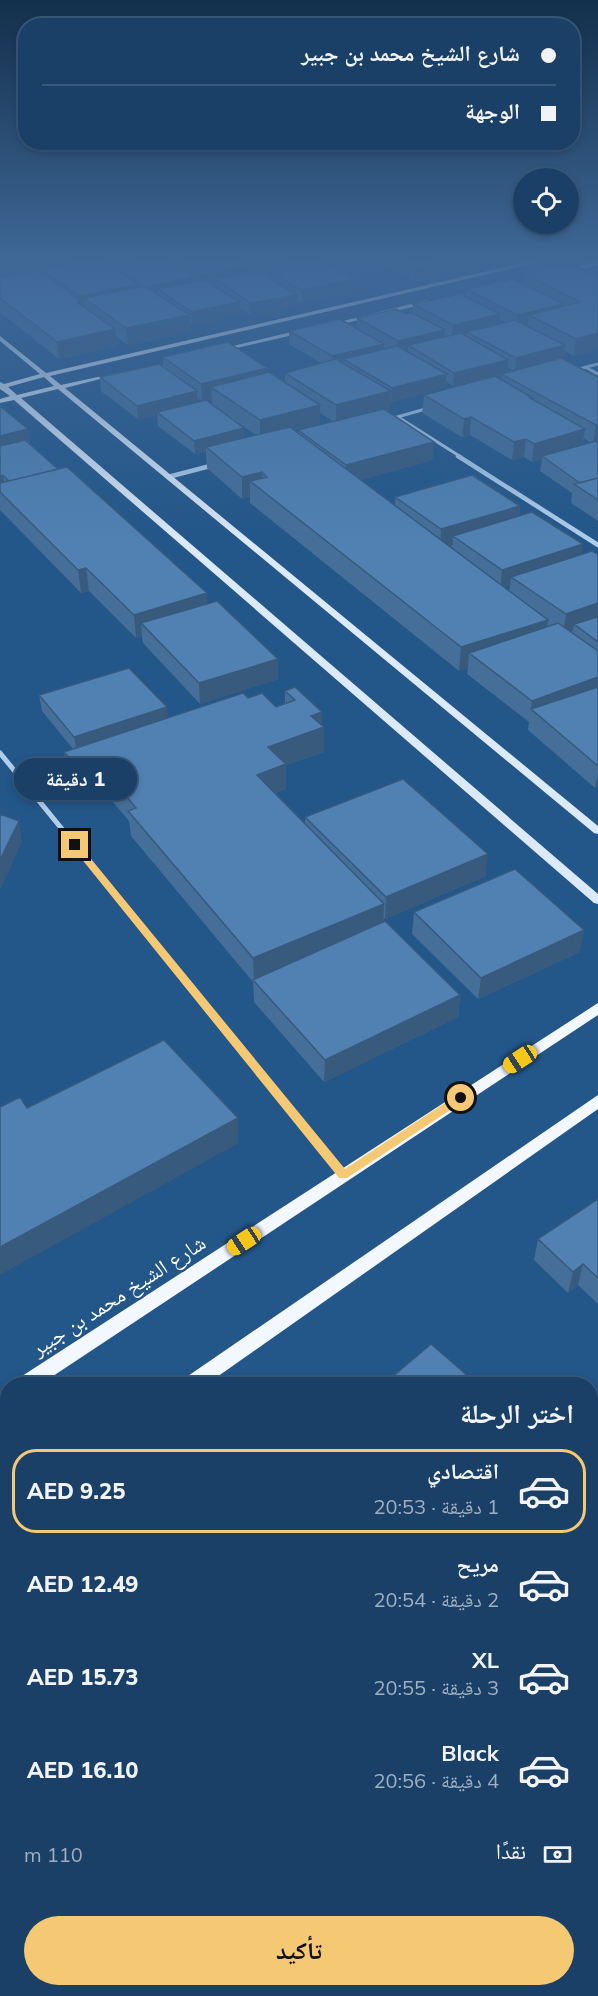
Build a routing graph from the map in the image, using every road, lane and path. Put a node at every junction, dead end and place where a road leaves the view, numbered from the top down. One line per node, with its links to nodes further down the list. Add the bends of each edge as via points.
1 (20, 354): 8 (street)
2 (136, 354): 8 (street)
3 (598, 364): 4 (street)
4 (585, 367): 5 (street); 7 (street)
5 (574, 370)
6 (124, 372): 10 (street)
7 (598, 374)
8 (45, 375): 9 (street); 10 (street)
9 (1, 386): 11 (street)
10 (60, 387): 11 (street); 17 (street)
11 (16, 398): 12 (street); 21 (street)
12 (0, 401)
13 (431, 408): 14 (street)
14 (398, 417): 15 (street); 18 (street)
15 (386, 420)
16 (226, 462): 17 (street)
17 (168, 477): 20 (street)
18 (598, 545)
19 (0, 753): 24 (street)
20 (598, 831)
21 (598, 900)
22 (598, 1008): 24 (main road, شارع الشيخ محمد بن جبير)
23 (598, 1101): 26 (main road)
24 (343, 1175): 25 (main road, شارع الشيخ محمد بن جبير)
25 (37, 1377)
26 (202, 1377)

